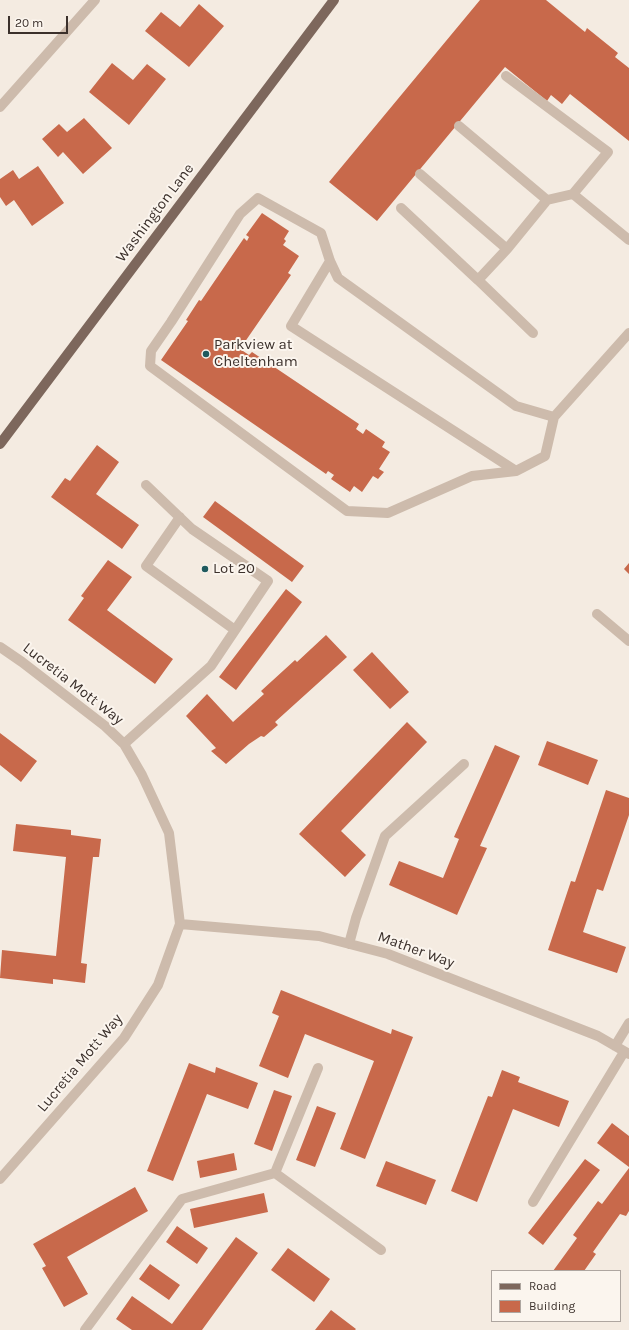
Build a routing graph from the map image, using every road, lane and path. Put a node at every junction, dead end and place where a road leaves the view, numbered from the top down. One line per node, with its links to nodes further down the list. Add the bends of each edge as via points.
1 (95, 0): 4 (street)
2 (334, 0): 17 (main road, Washington Lane)
3 (506, 76): 7 (street, via 608,152)
4 (0, 107)
5 (459, 126): 8 (street)
6 (420, 174): 11 (street)
7 (573, 194): 8 (street); 10 (street)
8 (547, 200): 11 (street)
9 (401, 208): 13 (street)
10 (629, 240)
11 (507, 248): 13 (street)
12 (330, 261): 16 (street, via 338,278 516,406); 18 (street, via 291,326); 18 (street, via 321,233 258,198 240,214 151,351 150,366 347,511 388,513 472,476)
13 (478, 280): 15 (street)
14 (629, 332): 16 (street)
15 (533, 333)
16 (554, 417): 18 (street, via 545,456)
17 (0, 444)
18 (516, 471)
19 (146, 485): 20 (street)
20 (180, 517): 22 (street, via 192,530 268,581); 22 (street, via 146,566)
21 (597, 614): 23 (street)
22 (235, 630): 25 (street, via 211,666)
23 (629, 641)
24 (0, 647): 25 (street, Lucretia Mott Way, via 106,726)
25 (124, 744): 27 (street, Lucretia Mott Way, via 142,775 169,833)
26 (464, 764): 28 (street, via 384,836)
27 (180, 924): 28 (street, Mather Way, via 319,936); 34 (street, Lucretia Mott Way, via 158,986 124,1038)
28 (349, 944): 30 (street, Mather Way, via 395,957 598,1036)
29 (629, 1023): 30 (street)
30 (615, 1046): 31 (street, Mather Way)
31 (627, 1053): 35 (street)
32 (318, 1068): 33 (street)
33 (275, 1173): 36 (street); 37 (street, via 182,1199)
34 (0, 1179)
35 (533, 1202)
36 (381, 1250)
37 (86, 1330)

